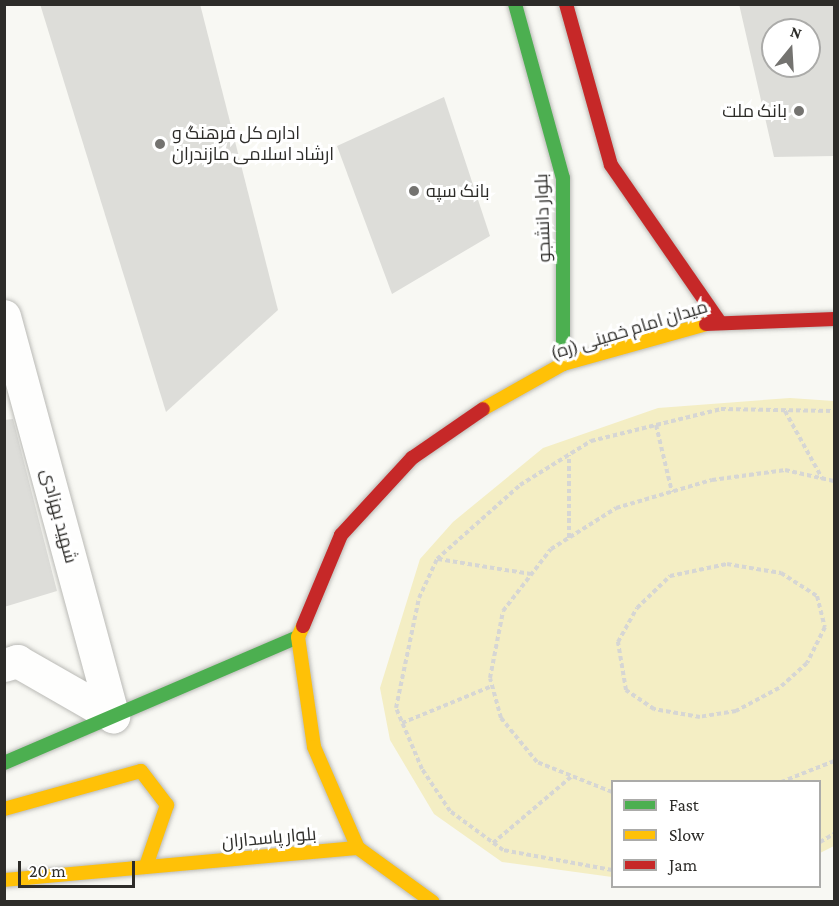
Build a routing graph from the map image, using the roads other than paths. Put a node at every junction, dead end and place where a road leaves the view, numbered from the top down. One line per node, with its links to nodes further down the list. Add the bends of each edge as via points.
1 (515, 4): 6 (main road, بلوار دانشجو, via 563,178)
2 (566, 4): 5 (main road, via 611,165)
3 (4, 316): 9 (street, شهید بهزادی)
4 (834, 319): 5 (main road, میدان امام خمینی (ره))
5 (719, 321): 6 (main road, میدان امام خمینی (ره))
6 (563, 364): 7 (main road, میدان امام خمینی (ره), via 489,405 412,458 341,535)
7 (298, 637): 9 (main road); 12 (main road, via 314,747)
8 (4, 664): 9 (street, via 17,661)
9 (113, 716): 10 (main road)
10 (4, 763)
11 (4, 809): 13 (main road, via 141,771 167,805)
12 (358, 848): 13 (main road, بلوار پاسداران); 15 (main road)
13 (146, 866): 14 (main road, بلوار پاسداران)
14 (4, 880)
15 (429, 901)

